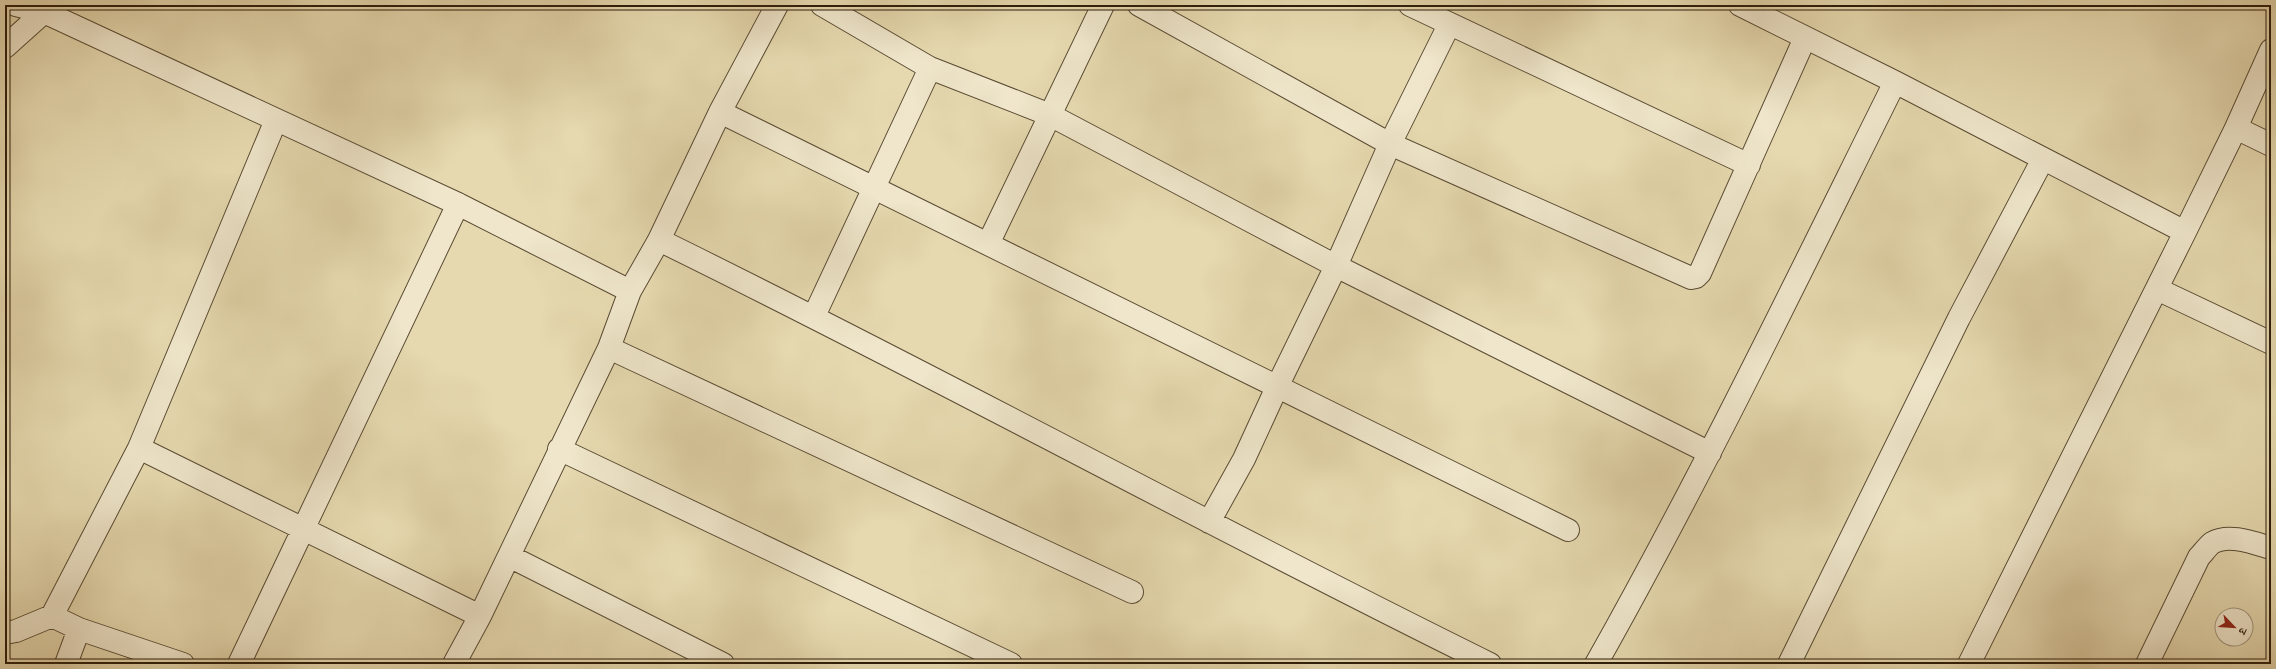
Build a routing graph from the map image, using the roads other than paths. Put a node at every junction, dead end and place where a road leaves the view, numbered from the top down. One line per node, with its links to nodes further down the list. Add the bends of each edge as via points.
1 (16, 5): 8 (street)
2 (777, 5): 15 (street)
3 (822, 5): 13 (street)
4 (1103, 5): 16 (street)
5 (1139, 5): 19 (street)
6 (1410, 5): 9 (street)
7 (1740, 5): 10 (street)
8 (46, 8): 11 (street); 17 (street)
9 (1449, 25): 19 (street); 22 (street)
10 (1805, 38): 14 (street); 22 (street)
11 (5, 47)
12 (2271, 50): 18 (street)
13 (930, 68): 16 (street); 23 (street)
14 (1895, 82): 21 (street); 37 (street)
15 (720, 112): 23 (street); 26 (street)
16 (1050, 115): 27 (street); 28 (street)
17 (276, 120): 24 (street); 35 (street)
18 (2236, 128): 20 (street); 25 (street)
19 (1390, 144): 22 (street, via 1691,278 1700,273); 28 (street)
20 (2271, 145)
21 (2043, 159): 25 (street); 56 (street, via 1959,318)
22 (1750, 165)
23 (874, 188): 27 (street); 31 (street)
24 (458, 204): 30 (street); 39 (street)
25 (2185, 232): 29 (street)
26 (659, 240): 30 (street); 31 (street)
27 (988, 244): 34 (street)
28 (1336, 266): 34 (street); 37 (street)
29 (2157, 289): 32 (street); 57 (street)
30 (630, 291): 33 (street)
31 (814, 316): 38 (street)
32 (2271, 343)
33 (609, 348): 36 (street); 43 (street)
34 (1278, 385): 38 (street, via 1244,459); 40 (street)
35 (139, 448): 39 (street); 44 (street)
36 (559, 449): 42 (street); 53 (street)
37 (1710, 453): 55 (street, via 1660,551)
38 (1209, 522): 54 (street)
39 (303, 529): 45 (street); 50 (street)
40 (1568, 530)
41 (2271, 548): 58 (street, via 2230,539 2213,543 2199,557)
42 (509, 556): 45 (street); 52 (street)
43 (1132, 592)
44 (52, 616): 46 (street); 47 (street)
45 (480, 616): 51 (street)
46 (79, 629): 48 (street); 49 (street)
47 (5, 633)
48 (66, 664)
49 (183, 664)
50 (239, 664)
51 (454, 664)
52 (723, 664)
53 (1011, 664)
54 (1490, 664)
55 (1596, 664)
56 (1789, 664)
57 (1969, 664)
58 (2147, 664)

